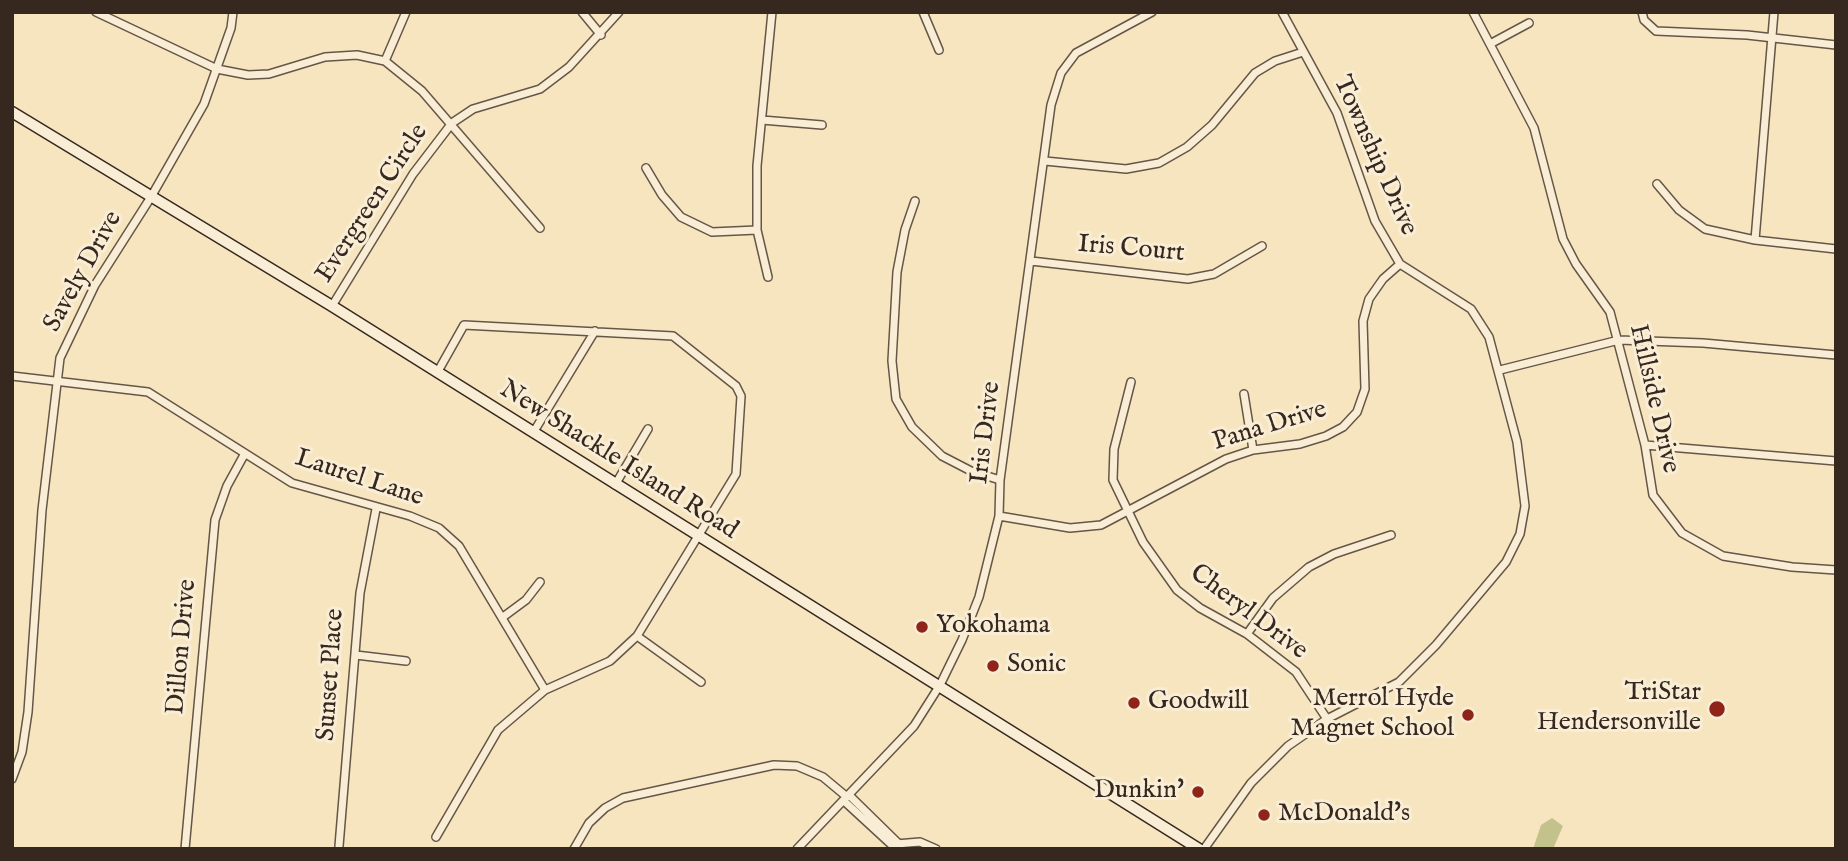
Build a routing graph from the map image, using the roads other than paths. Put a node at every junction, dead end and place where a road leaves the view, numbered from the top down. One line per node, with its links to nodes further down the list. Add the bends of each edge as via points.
1 (96, 12): 21 (street)
2 (233, 12): 21 (street, Savely Drive)
3 (406, 12): 20 (street)
4 (582, 12): 14 (street)
5 (619, 12): 14 (street, Evergreen Circle)
6 (772, 12): 23 (street)
7 (923, 12): 18 (street)
8 (1152, 12): 26 (street, Iris Drive, via 1076,53 1061,73 1051,105)
9 (1282, 12): 19 (street, Township Drive)
10 (1473, 12): 16 (street, Hillside Drive)
11 (1642, 12): 15 (street, via 1656,31)
12 (1774, 12): 15 (street)
13 (1530, 23): 16 (street)
14 (601, 34): 24 (street, Evergreen Circle, via 540,89 473,109)
15 (1772, 39): 17 (street); 33 (street)
16 (1490, 44): 41 (street, Hillside Drive, via 1534,128 1563,239 1610,312)
17 (1836, 45)
18 (939, 50)
19 (1303, 52): 26 (street, via 1255,73 1212,125 1187,147 1158,163 1126,169); 37 (street, Township Drive, via 1337,113 1375,221)
20 (385, 61): 21 (street, via 357,55 325,57 269,74 248,75); 24 (street)
21 (217, 69): 29 (street, Savely Drive, via 204,104)
22 (12, 112): 29 (main road, New Shackle Island Road)
23 (762, 120): 25 (street); 32 (street)
24 (452, 123): 31 (street); 39 (street, Evergreen Circle, via 413,174)
25 (822, 125)
26 (1045, 161): 36 (street, Iris Drive)
27 (646, 168): 32 (street, via 681,217 712,232)
28 (1657, 184): 33 (street, via 1679,210 1704,229)
29 (151, 197): 39 (main road, New Shackle Island Road); 46 (street, Savely Drive, via 95,285 60,358)
30 (915, 201): 55 (street, via 897,272 892,361 896,399 912,427 942,456)
31 (540, 228)
32 (757, 230): 38 (street)
33 (1755, 240): 35 (street)
34 (1262, 246): 36 (street, Iris Court, via 1214,274 1188,279)
35 (1836, 249)
36 (1031, 261): 55 (street, Iris Drive)
37 (1400, 264): 43 (street, Township Drive, via 1471,309 1489,337); 52 (street, Pana Drive, via 1369,299 1363,321 1365,389 1357,412 1326,436)
38 (768, 277)
39 (332, 306): 44 (main road, New Shackle Island Road)
40 (595, 331): 44 (street, via 464,325); 50 (street); 61 (street, via 673,336 736,386 741,396 736,474)
41 (1619, 340): 42 (street); 43 (street); 51 (street, Hillside Drive)
42 (1836, 355)
43 (1500, 370): 72 (street, Township Drive, via 1523,475 1525,506 1520,534 1506,562 1474,602 1399,682)
44 (437, 373): 50 (main road, New Shackle Island Road)
45 (12, 376): 46 (street, Laurel Lane)
46 (55, 381): 53 (street, Laurel Lane, via 148,391); 73 (street, Savely Drive, via 27,712 22,752)
47 (1131, 382): 58 (street, Cheryl Drive, via 1114,449 1114,480)
48 (1244, 394): 52 (street)
49 (648, 429): 56 (street)
50 (533, 433): 56 (main road, New Shackle Island Road)
51 (1645, 445): 54 (street); 62 (street, Hillside Drive, via 1653,495 1682,533 1723,556)
52 (1253, 450): 58 (street, Pana Drive, via 1200,471)
53 (244, 455): 57 (street, Laurel Lane, via 292,483); 78 (street, Dillon Drive, via 215,520)
54 (1836, 461)
55 (1000, 480): 59 (street, Iris Drive)
56 (615, 485): 61 (main road, New Shackle Island Road)
57 (376, 509): 64 (street, Laurel Lane, via 439,528 459,546); 67 (street, Sunset Place, via 361,582)
58 (1128, 513): 59 (street, Pana Drive, via 1101,525 1070,528); 65 (street, Cheryl Drive, via 1177,590)
59 (999, 516): 70 (street, Iris Drive, via 979,597)
60 (1391, 535): 65 (street, via 1309,567 1273,598)
61 (698, 537): 66 (street); 70 (main road, New Shackle Island Road)
62 (1836, 570)
63 (540, 582): 64 (street)
64 (503, 617): 71 (street, Laurel Lane)
65 (1247, 634): 72 (street, Cheryl Drive, via 1296,672)
66 (636, 636): 69 (street); 71 (street, via 610,661)
67 (356, 655): 68 (street); 76 (street, Sunset Place)
68 (406, 661)
69 (701, 682)
70 (940, 685): 74 (street, Iris Drive, via 914,726); 82 (main road, New Shackle Island Road)
71 (545, 690): 75 (street, via 498,730)
72 (1327, 719): 82 (street, Township Drive, via 1290,743 1251,783)
73 (12, 779)
74 (847, 798): 77 (street); 79 (street, via 823,776 797,766 774,765 623,798 589,823); 80 (street, Iris Drive)
75 (436, 837)
76 (339, 846)
77 (895, 846): 81 (street, via 920,842)
78 (185, 849)
79 (574, 849)
80 (797, 849)
81 (936, 849)
82 (1201, 849)

